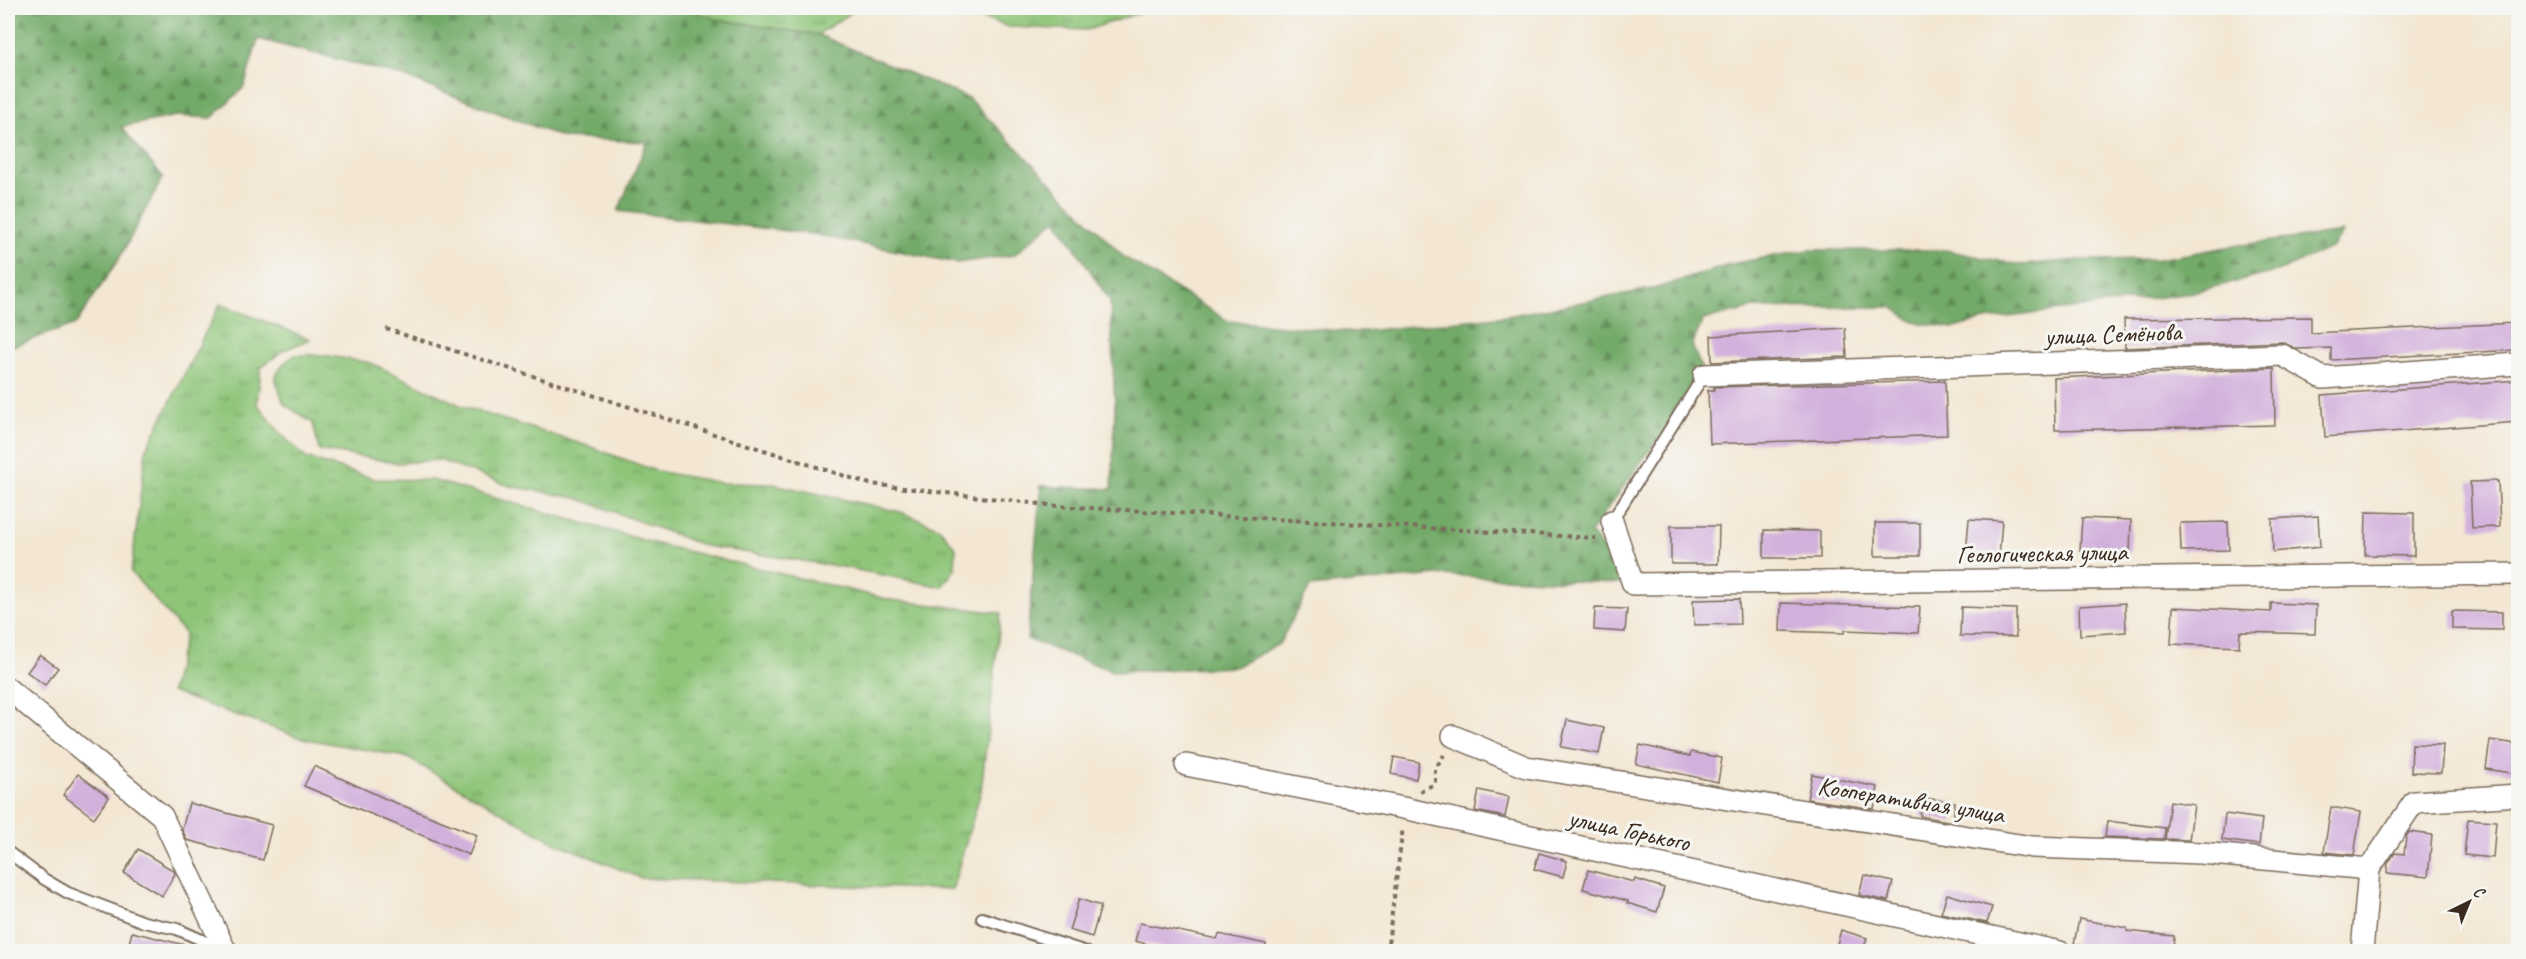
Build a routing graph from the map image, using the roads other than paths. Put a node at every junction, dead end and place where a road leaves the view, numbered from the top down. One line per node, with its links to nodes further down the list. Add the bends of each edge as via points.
1 (2518, 364): 2 (street, улица Семёнова, via 2323,378 2282,355)
2 (1704, 375): 3 (lane)
3 (1615, 530): 4 (street, Геологическая улица, via 1633,584)
4 (2518, 574)
5 (8, 689): 12 (street, via 162,816)
6 (1453, 736): 10 (street, Кооперативная улица, via 1526,767 2032,847 2200,853)
7 (1186, 765): 14 (street, улица Горького)
8 (2518, 795): 10 (street, via 2414,802)
9 (8, 852): 12 (lane, via 68,893 144,922 177,929)
10 (2369, 869): 15 (street)
11 (982, 918): 13 (lane)
12 (227, 951)
13 (1086, 951)
14 (2060, 951)
15 (2362, 951)

